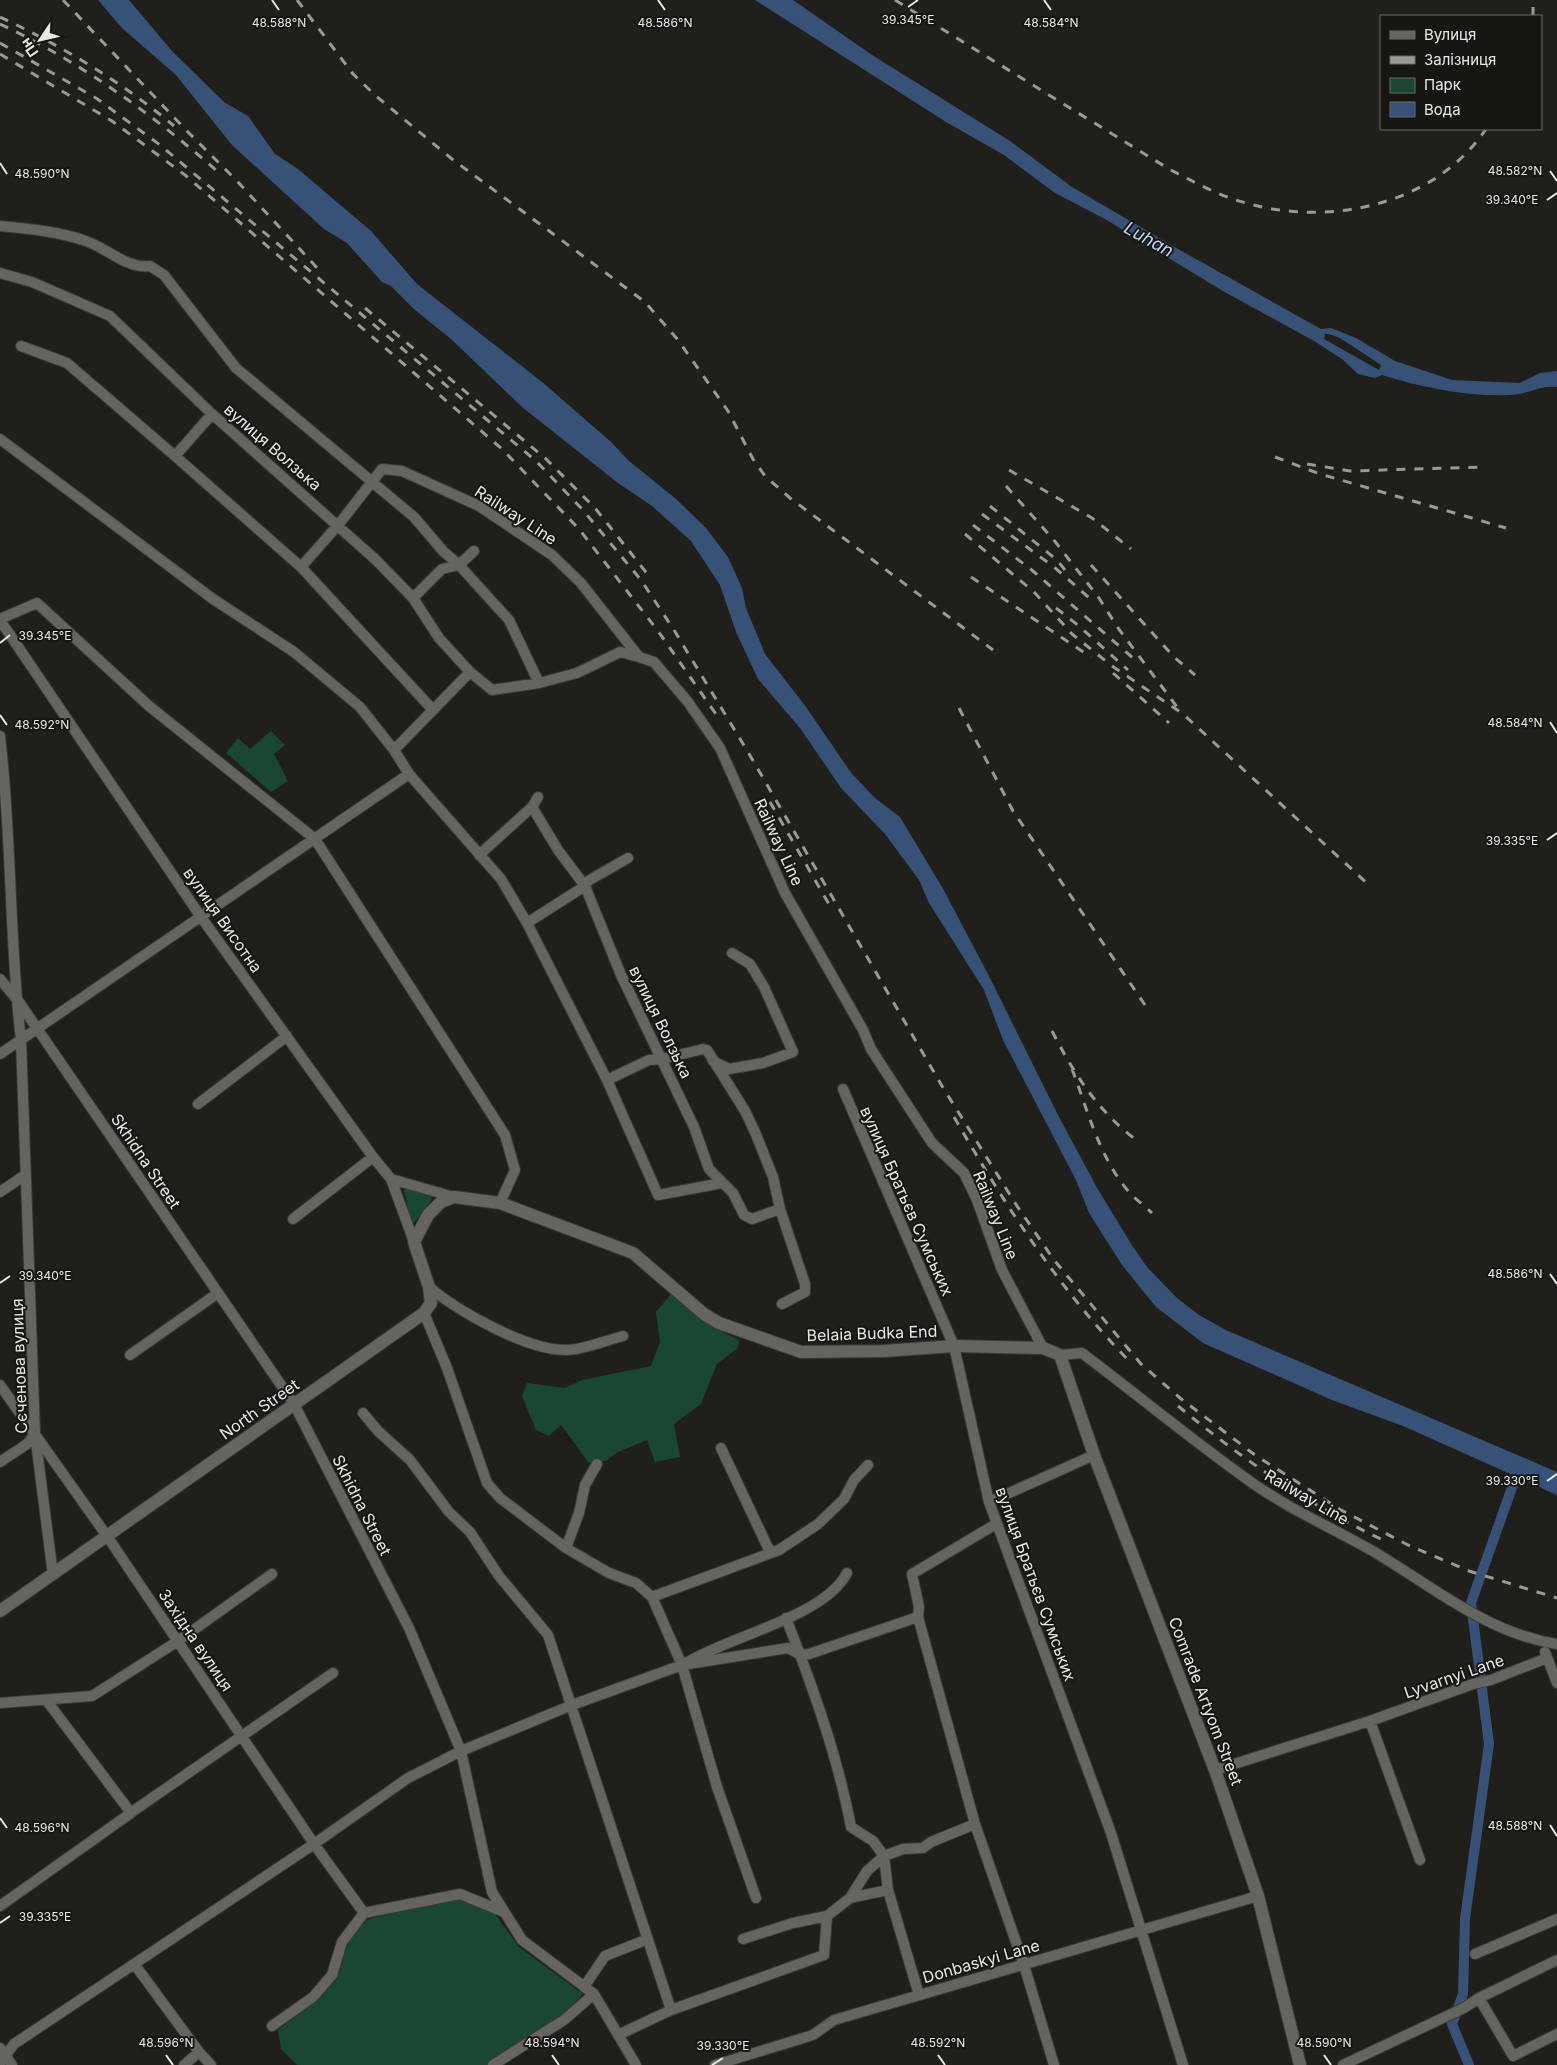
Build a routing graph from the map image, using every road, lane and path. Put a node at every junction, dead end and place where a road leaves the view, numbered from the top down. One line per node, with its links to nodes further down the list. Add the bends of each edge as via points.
1 (0, 226): 7 (street, via 48,231 85,240 137,267 150,266 164,274 236,368)
2 (0, 273): 4 (street, вулиця Волзька, via 32,282 110,316)
3 (21, 346): 6 (street, via 67,363)
4 (212, 414): 6 (street); 8 (street, вулиця Волзька)
5 (0, 439): 19 (street, via 213,599 294,652 330,680 360,707)
6 (175, 456): 11 (street)
7 (372, 481): 8 (street); 10 (street, via 414,517); 14 (street, Railway Line, via 382,469 402,471 479,506 552,555 580,583)
8 (339, 524): 11 (street); 12 (street, вулиця Волзька)
9 (474, 551): 10 (street)
10 (459, 565): 12 (street, via 442,569); 16 (street, via 509,620)
11 (301, 567): 17 (street)
12 (414, 598): 15 (street, вулиця Волзька, via 439,638)
13 (0, 619): 23 (street, via 37,603 149,706); 27 (street, вулиця Висотна)
14 (638, 656): 16 (street, via 620,652 577,673); 57 (street, Railway Line, via 654,662 688,702 720,748 785,893 871,1049 932,1143 964,1173 1002,1270)
15 (470, 672): 16 (street, вулиця Волзька, via 492,690); 17 (street)
16 (539, 683)
17 (433, 710): 19 (street)
18 (0, 736): 31 (street, Сєченова вулиця, via 8,800)
19 (394, 750): 20 (street)
20 (409, 774): 23 (street); 24 (street)
21 (538, 797): 22 (street)
22 (532, 807): 24 (street); 26 (street, вулиця Волзька)
23 (315, 839): 27 (street); 47 (street, via 505,1135 515,1170)
24 (479, 855): 28 (street, via 501,879)
25 (628, 858): 26 (street, via 588,881)
26 (585, 886): 28 (street); 36 (street, вулиця Волзька, via 621,975)
27 (201, 917): 32 (street); 33 (street, вулиця Висотна)
28 (527, 923): 38 (street)
29 (732, 953): 37 (street, via 750,964 793,1052 763,1063 729,1069)
30 (0, 979): 31 (street, Skhidna Street)
31 (16, 998): 32 (street, Skhidna Street); 34 (street, Сєченова вулиця)
32 (38, 1028): 34 (street); 52 (street, Skhidna Street)
33 (287, 1036): 40 (street); 41 (street, вулиця Висотна)
34 (21, 1040): 35 (street); 42 (street, Сєченова вулиця)
35 (0, 1054)
36 (662, 1060): 37 (street, via 703,1049); 38 (street, via 649,1060); 44 (street, вулиця Волзька, via 710,1169)
37 (712, 1060): 48 (street, via 755,1132 773,1177)
38 (607, 1080): 44 (street, via 658,1195)
39 (843, 1090): 56 (street, вулиця Братьєв Сумських)
40 (198, 1104)
41 (373, 1157): 43 (street, вулиця Висотна); 49 (street)
42 (25, 1175): 45 (street); 63 (street, Сєченова вулиця)
43 (391, 1179): 46 (street); 50 (street, вулиця Висотна)
44 (722, 1183): 48 (street, вулиця Волзька, via 733,1193 744,1215 752,1218)
45 (0, 1192)
46 (454, 1197): 47 (street, Belaia Budka End); 50 (street, via 441,1202 428,1215)
47 (500, 1203): 56 (street, Belaia Budka End, via 633,1253 704,1314 766,1341 801,1352)
48 (780, 1209): 53 (street, via 805,1284 805,1292)
49 (293, 1219)
50 (414, 1242): 51 (street)
51 (429, 1288): 54 (street, via 431,1303); 55 (street, via 446,1302 520,1341 567,1350)
52 (218, 1293): 58 (street); 61 (street, Skhidna Street)
53 (782, 1304)
54 (424, 1313): 61 (street, North Street); 72 (street, via 487,1483 500,1498)
55 (623, 1336)
56 (954, 1346): 57 (street, Belaia Budka End); 69 (street, вулиця Братьєв Сумських)
57 (1043, 1348): 59 (street, Belaia Budka End)
58 (130, 1355)
59 (1060, 1355): 65 (street, Comrade Artyom Street); 82 (street, Railway Line, via 1082,1354 1252,1483 1298,1511 1376,1553 1465,1610)
60 (0, 1385): 63 (street, Західна вулиця)
61 (294, 1404): 71 (street, North Street); 94 (street, Skhidna Street, via 409,1628)
62 (363, 1413): 91 (street, via 410,1460 449,1512 470,1532 499,1576 548,1635)
63 (36, 1434): 66 (street); 71 (street, Західна вулиця); 76 (street, Сєченова вулиця)
64 (721, 1448): 73 (street)
65 (1094, 1455): 69 (street); 95 (street, Comrade Artyom Street)
66 (0, 1462)
67 (597, 1464): 72 (street, via 585,1485)
68 (868, 1465): 73 (street, via 854,1480 844,1499 818,1524)
69 (989, 1502): 70 (street, вулиця Братьєв Сумських)
70 (996, 1524): 79 (street, via 912,1574); 110 (street, вулиця Братьєв Сумських, via 1111,1834)
71 (107, 1536): 76 (street, North Street); 81 (street, Західна вулиця)
72 (566, 1548): 77 (street, via 609,1573 636,1583)
73 (770, 1552): 77 (street)
74 (847, 1573): 80 (street, via 843,1581 820,1600)
75 (272, 1574): 81 (street)
76 (53, 1575): 78 (street, North Street)
77 (652, 1597): 86 (street)
78 (0, 1610)
79 (918, 1617): 84 (street); 97 (street)
80 (786, 1618): 84 (street); 86 (street, via 704,1652)
81 (178, 1641): 89 (street, via 92,1696); 93 (street, Західна вулиця)
82 (1542, 1642): 83 (street, Railway Line); 85 (street)
83 (1557, 1644)
84 (800, 1655): 86 (street, via 788,1648); 99 (street, via 845,1796 851,1827 873,1841)
85 (1546, 1658): 88 (street); 92 (street, Lyvarnyi Lane)
86 (682, 1665): 91 (street); 103 (street, via 717,1787)
87 (333, 1673): 93 (street)
88 (1557, 1683)
89 (47, 1701): 90 (street); 96 (street)
90 (0, 1703)
91 (572, 1705): 94 (street); 111 (street)
92 (1370, 1721): 95 (street, Lyvarnyi Lane); 100 (street)
93 (244, 1736): 96 (street); 98 (street, Західна вулиця)
94 (461, 1751): 98 (street, via 408,1778); 106 (street, Skhidna Street, via 492,1892)
95 (1215, 1770): 102 (street, Comrade Artyom Street)
96 (128, 1815): 105 (street)
97 (975, 1824): 99 (street, via 922,1848 903,1849); 116 (street)
98 (314, 1844): 107 (street, Західна вулиця); 115 (street)
99 (884, 1856): 101 (street); 104 (street, via 867,1871)
100 (1420, 1860)
101 (888, 1890): 104 (street); 119 (street)
102 (1258, 1896): 110 (street, Donbaskyi Lane); 134 (street, Comrade Artyom Street)
103 (756, 1898)
104 (850, 1898): 108 (street)
105 (0, 1906)
106 (504, 1912): 107 (street, via 460,1894); 117 (street, Skhidna Street, via 522,1940)
107 (364, 1913): 122 (street, via 342,1942 332,1975 313,1997)
108 (826, 1916): 112 (street); 121 (street, via 824,1955)
109 (1557, 1919): 113 (street)
110 (1142, 1932): 116 (street, Donbaskyi Lane); 133 (street, вулиця Братьєв Сумських)
111 (648, 1939): 117 (street, via 604,1956); 121 (street)
112 (743, 1939)
113 (1475, 1954)
114 (1557, 1960): 120 (street)
115 (135, 1965): 125 (street); 126 (street, via 14,2044)
116 (1024, 1965): 119 (street, Donbaskyi Lane); 132 (street)
117 (584, 1987): 118 (street, Skhidna Street)
118 (594, 1994): 124 (street, Skhidna Street); 129 (street, via 564,2020)
119 (919, 1995): 131 (street, Donbaskyi Lane, via 834,2020 813,2035)
120 (1479, 1998): 123 (street, via 1513,2056); 135 (street)
121 (671, 2010): 124 (street)
122 (272, 2026)
123 (1557, 2034)
124 (618, 2035): 130 (street, Skhidna Street)
125 (199, 2052): 127 (street); 128 (street)
126 (4, 2058)
127 (184, 2065)
128 (211, 2065)
129 (493, 2065)
130 (636, 2065)
131 (716, 2065)
132 (1054, 2065)
133 (1183, 2065)
134 (1300, 2065)
135 (1343, 2065)

